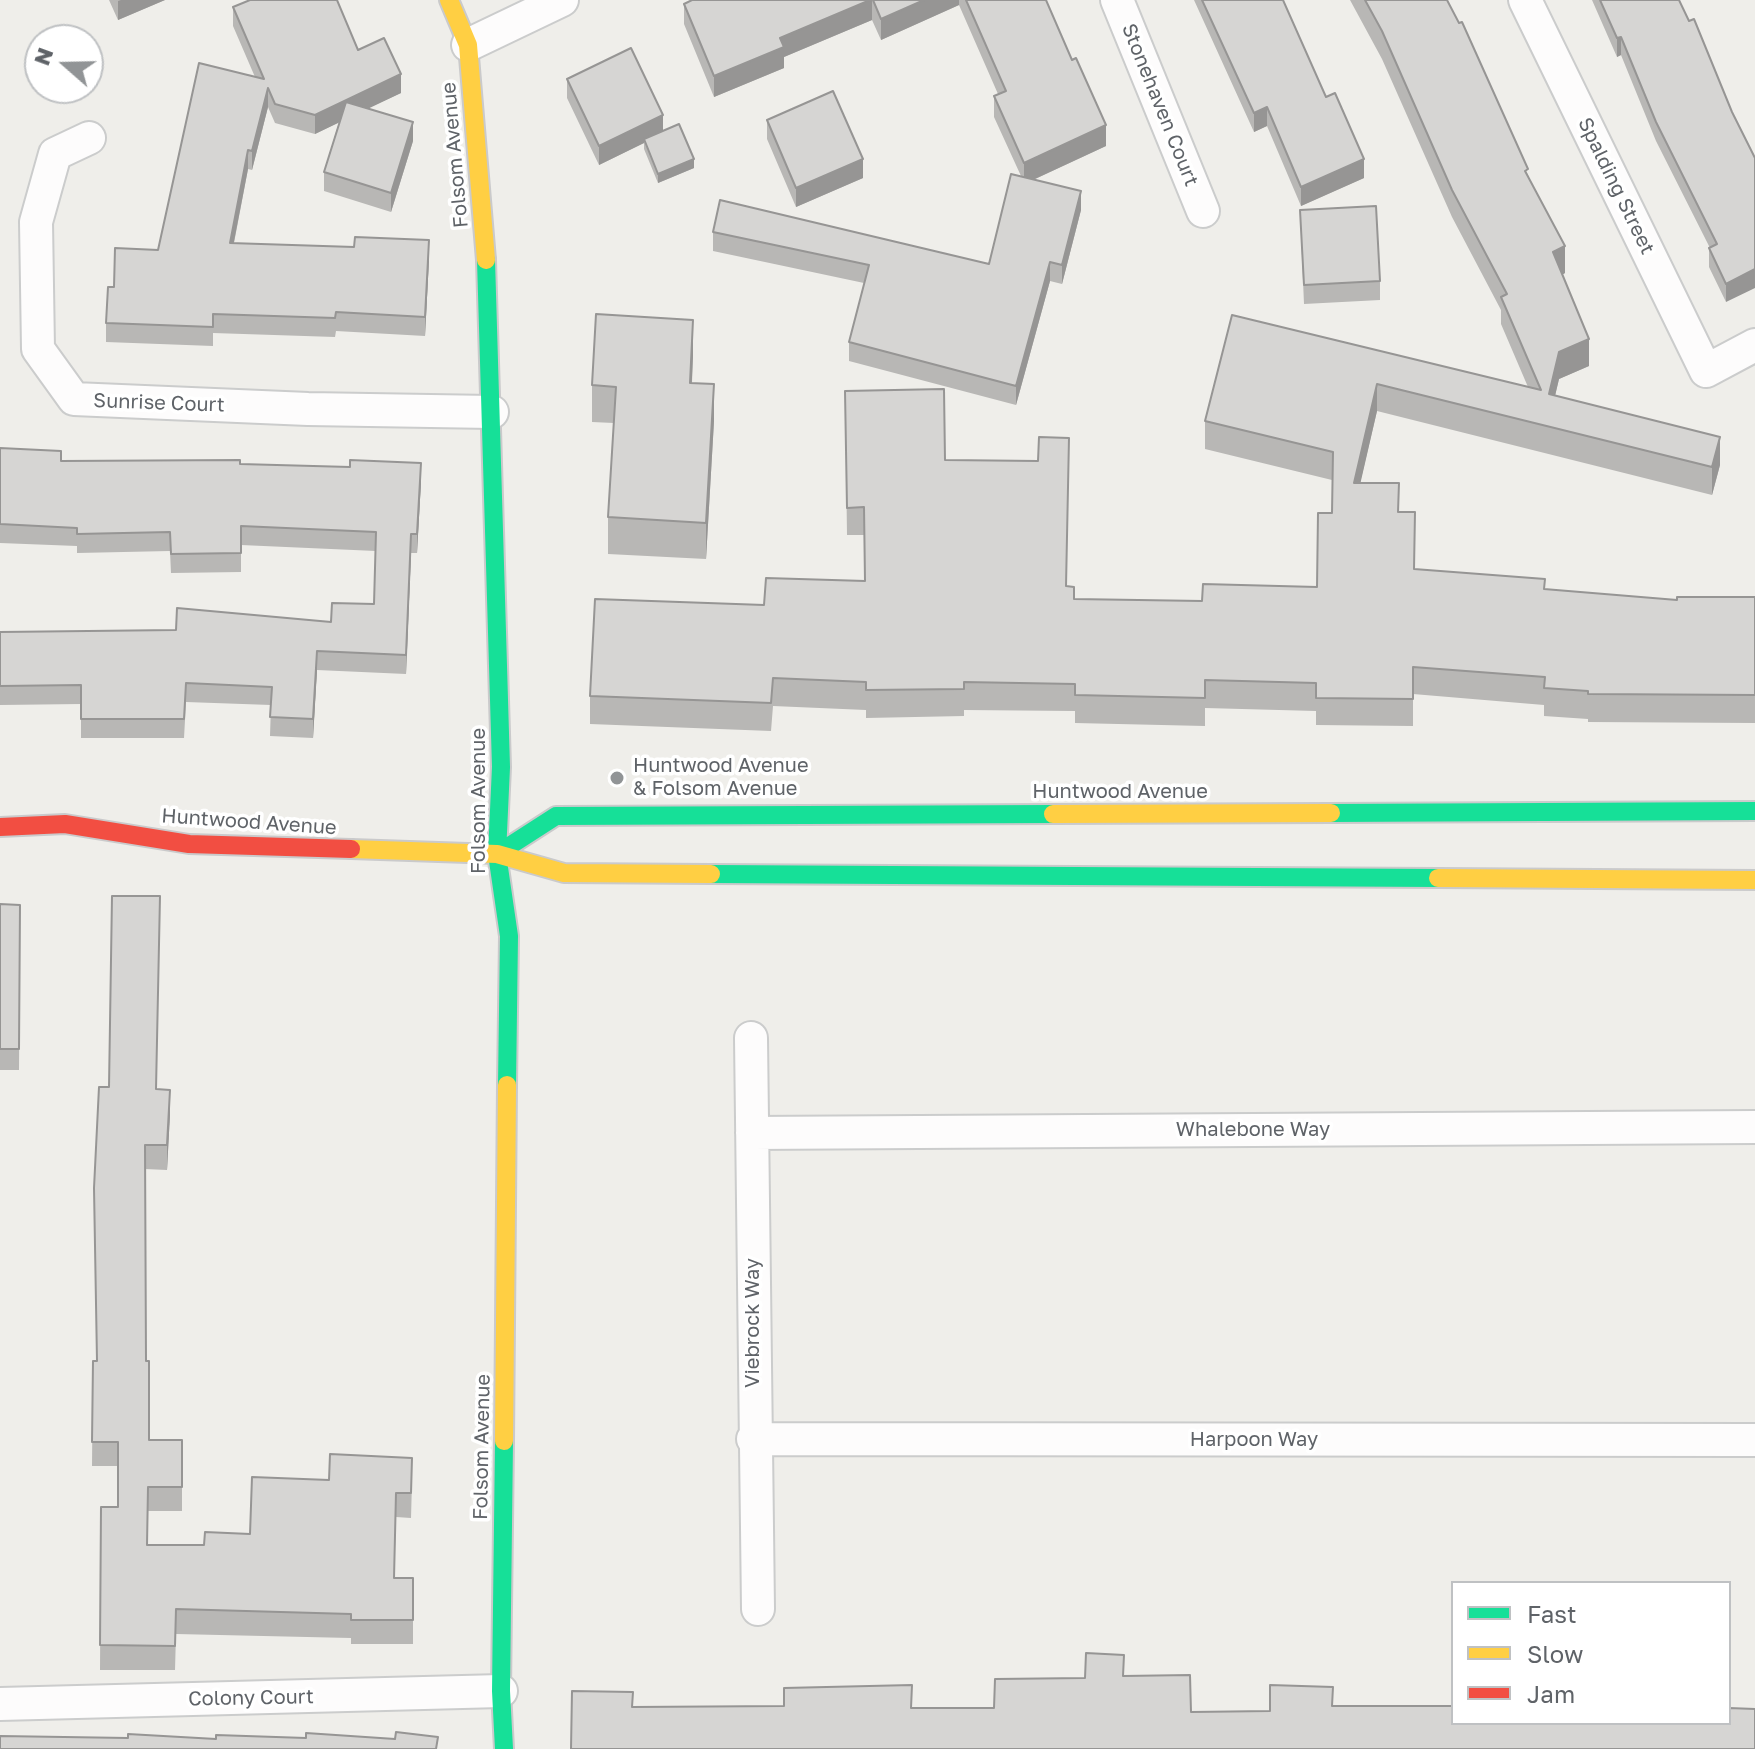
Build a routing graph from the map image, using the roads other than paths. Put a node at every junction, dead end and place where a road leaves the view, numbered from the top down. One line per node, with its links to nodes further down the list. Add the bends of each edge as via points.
1 (449, 0): 5 (street, Folsom Avenue)
2 (562, 0): 5 (street)
3 (1117, 0): 7 (street, Stonehaven Court)
4 (1525, 0): 8 (street, Spalding Street, via 1706,371)
5 (468, 45): 9 (street, Folsom Avenue, via 488,281)
6 (89, 138): 9 (street, Sunrise Court, via 55,154 36,222 38,349 74,399)
7 (1203, 211)
8 (1755, 345)
9 (492, 412): 12 (street, Folsom Avenue, via 501,767)
10 (1755, 811): 12 (street, Huntwood Avenue, via 556,816)
11 (0, 827): 12 (street, Huntwood Avenue, via 65,824 189,844)
12 (497, 854): 13 (street, Huntwood Avenue, via 564,873); 20 (street, Folsom Avenue, via 509,936)
13 (1755, 880)
14 (751, 1038): 16 (street, Viebrock Way)
15 (1755, 1127): 16 (street, Whalebone Way)
16 (752, 1133): 17 (street, Viebrock Way)
17 (753, 1439): 18 (street, Harpoon Way); 19 (street, Viebrock Way)
18 (1755, 1440)
19 (758, 1609)
20 (501, 1691): 21 (street, Colony Court); 22 (street, Folsom Avenue)
21 (0, 1704)
22 (504, 1749)

